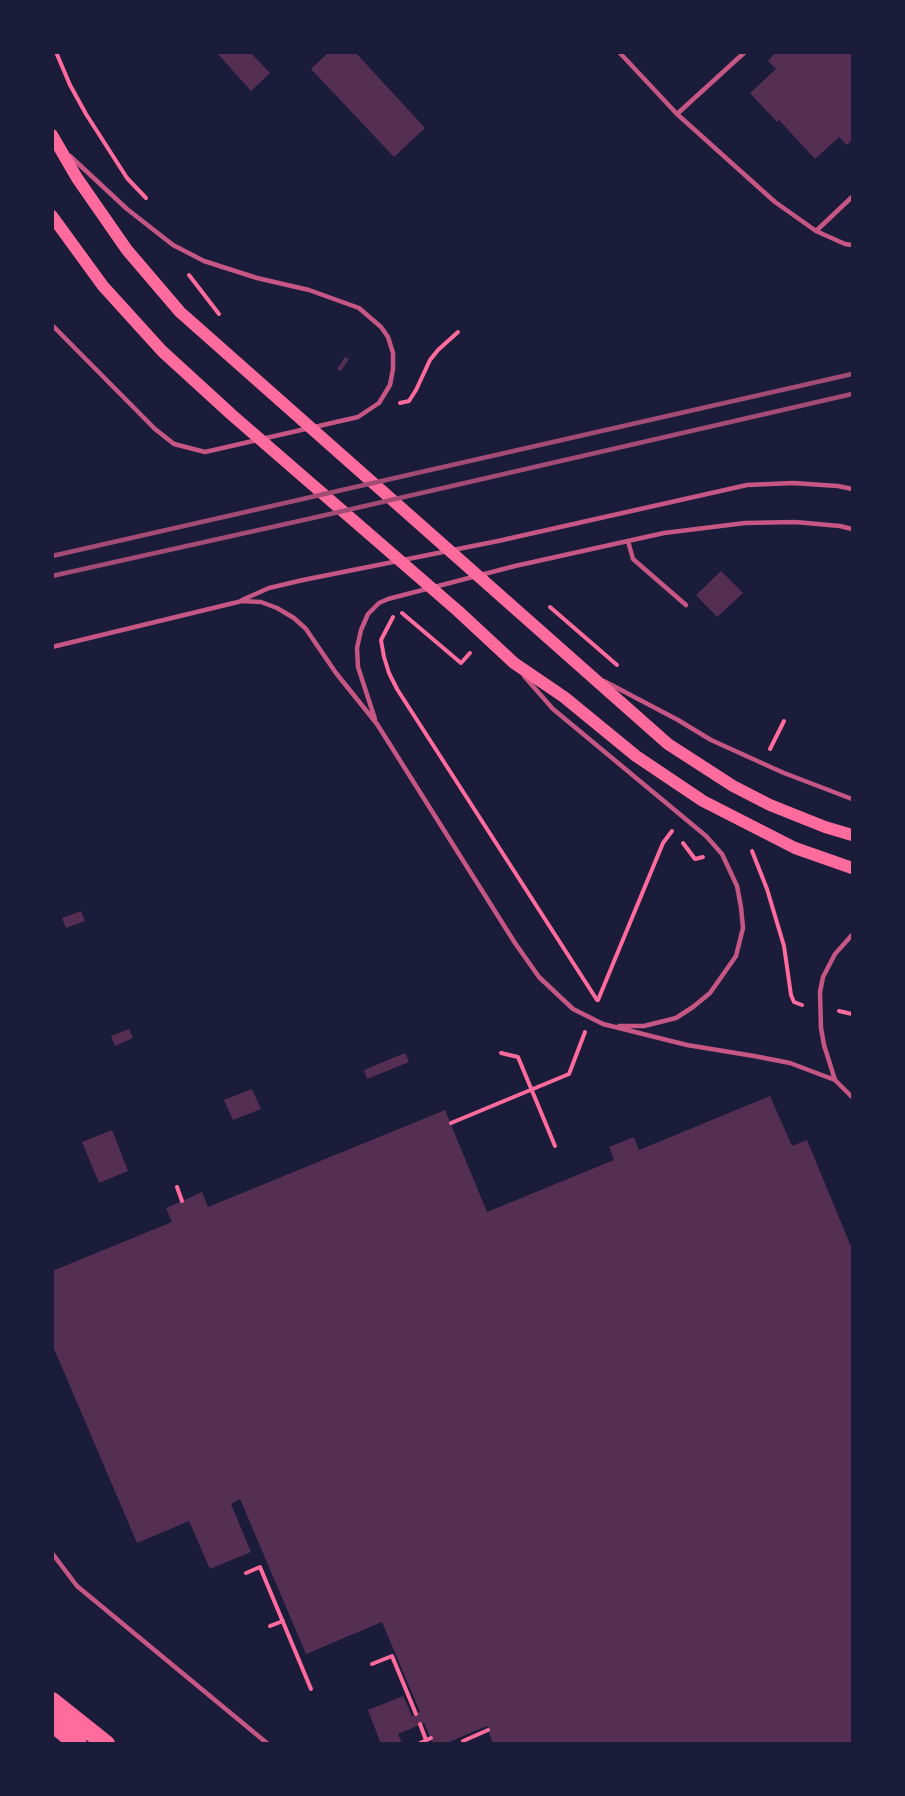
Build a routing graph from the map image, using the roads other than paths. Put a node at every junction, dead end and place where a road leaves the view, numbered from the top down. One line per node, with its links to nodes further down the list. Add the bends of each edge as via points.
1 (619, 52): 3 (lane)
2 (745, 52): 3 (lane)
3 (677, 114): 7 (lane, via 775,202)
4 (55, 139): 9 (lane, via 127,209 173,245 204,261 358,308 388,337 393,369 379,403 358,417 205,452 174,444 155,429); 17 (main road, via 127,250 180,312)
5 (852, 197): 7 (lane)
6 (52, 216): 16 (main road, via 103,286 162,351)
7 (816, 231): 8 (lane)
8 (852, 245)
9 (52, 325)
10 (852, 489): 13 (lane, via 793,483 747,485 269,588)
11 (852, 529): 12 (lane, via 795,522 745,523)
12 (628, 541): 14 (lane, via 633,559); 18 (lane, via 515,566 379,603 360,630 357,648 358,667)
13 (242, 601): 15 (lane); 18 (lane, via 261,602 294,618)
14 (686, 606)
15 (52, 647)
16 (514, 663): 21 (main road, via 564,697 636,756 703,801 795,848); 23 (lane, via 553,709 706,836 722,854 737,886 743,928 736,956 710,993 676,1018 644,1026)
17 (591, 674): 19 (lane, via 711,740); 20 (main road, via 668,744 733,786 770,805)
18 (377, 724): 23 (lane, via 539,977 573,1010)
19 (852, 799)
20 (852, 835)
21 (852, 868)
22 (852, 935): 24 (lane, via 835,954 823,977 820,1008 824,1045)
23 (610, 1026): 24 (lane, via 687,1046 790,1064)
24 (835, 1080): 25 (lane)
25 (852, 1097)
26 (52, 1553): 31 (lane, via 77,1586)
27 (52, 1701): 30 (highway)
28 (52, 1723): 29 (highway)
29 (78, 1743)
30 (106, 1743)
31 (268, 1743)

